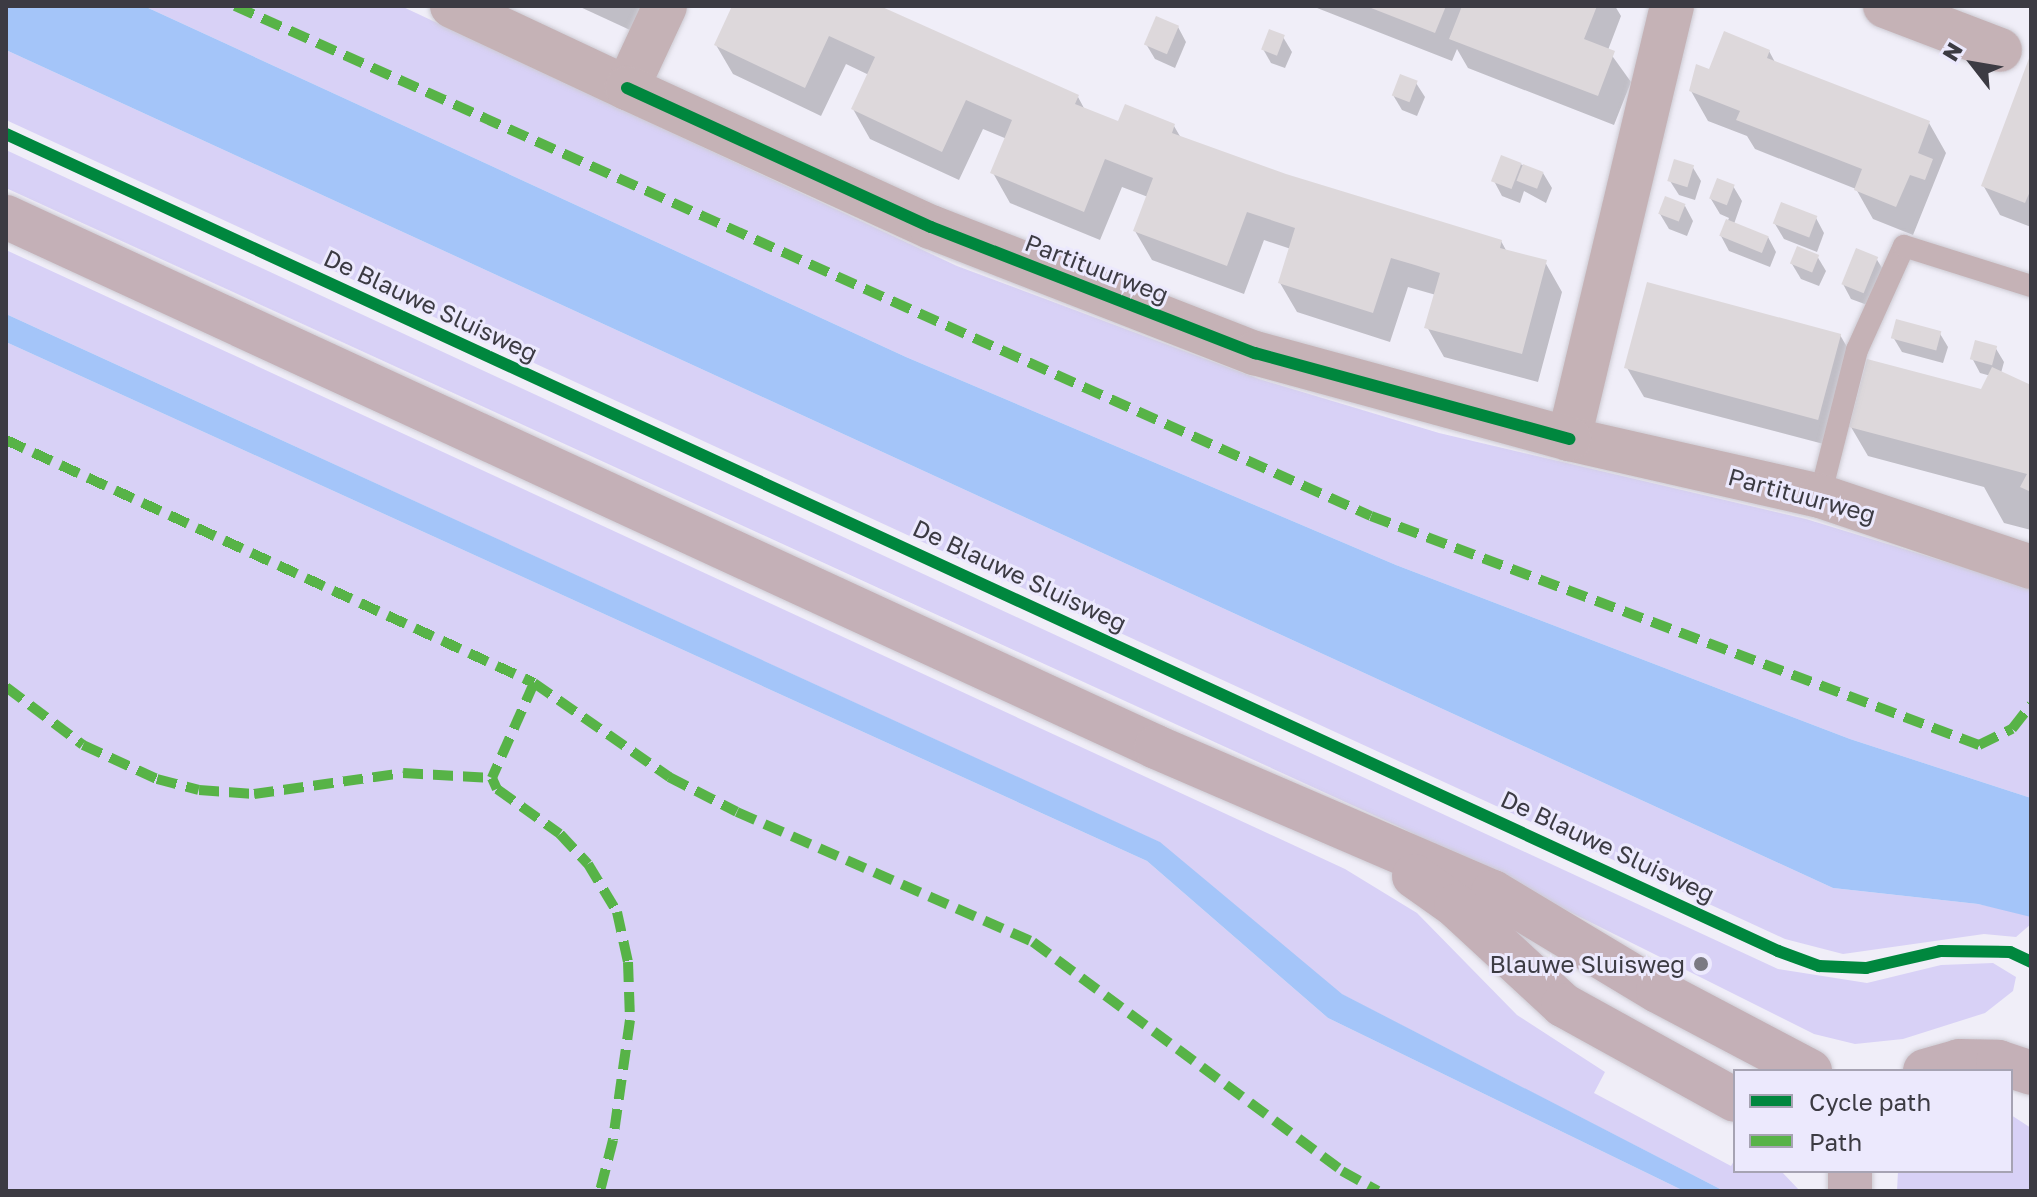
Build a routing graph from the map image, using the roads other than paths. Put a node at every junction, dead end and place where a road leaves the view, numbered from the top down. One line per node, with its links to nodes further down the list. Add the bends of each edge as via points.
1 (452, 6): 6 (street, Partituurweg)
2 (665, 6): 6 (street)
3 (1672, 6): 9 (street)
4 (1885, 6): 5 (street)
5 (2000, 50)
6 (627, 88): 9 (street, Partituurweg, via 931,227 1255,353)
7 (6, 217): 12 (main road)
8 (2031, 286): 10 (lane, via 1904,246 1857,350)
9 (1569, 439): 10 (street, Partituurweg)
10 (1820, 496): 11 (street, Partituurweg)
11 (2031, 567)
12 (1358, 835): 13 (main road, via 1493,892 1658,991); 16 (main road, via 1456,906 1563,1005)
13 (1806, 1069)
14 (1932, 1069): 15 (main road, via 1959,1061 1998,1062)
15 (2031, 1073)
16 (1733, 1099)

